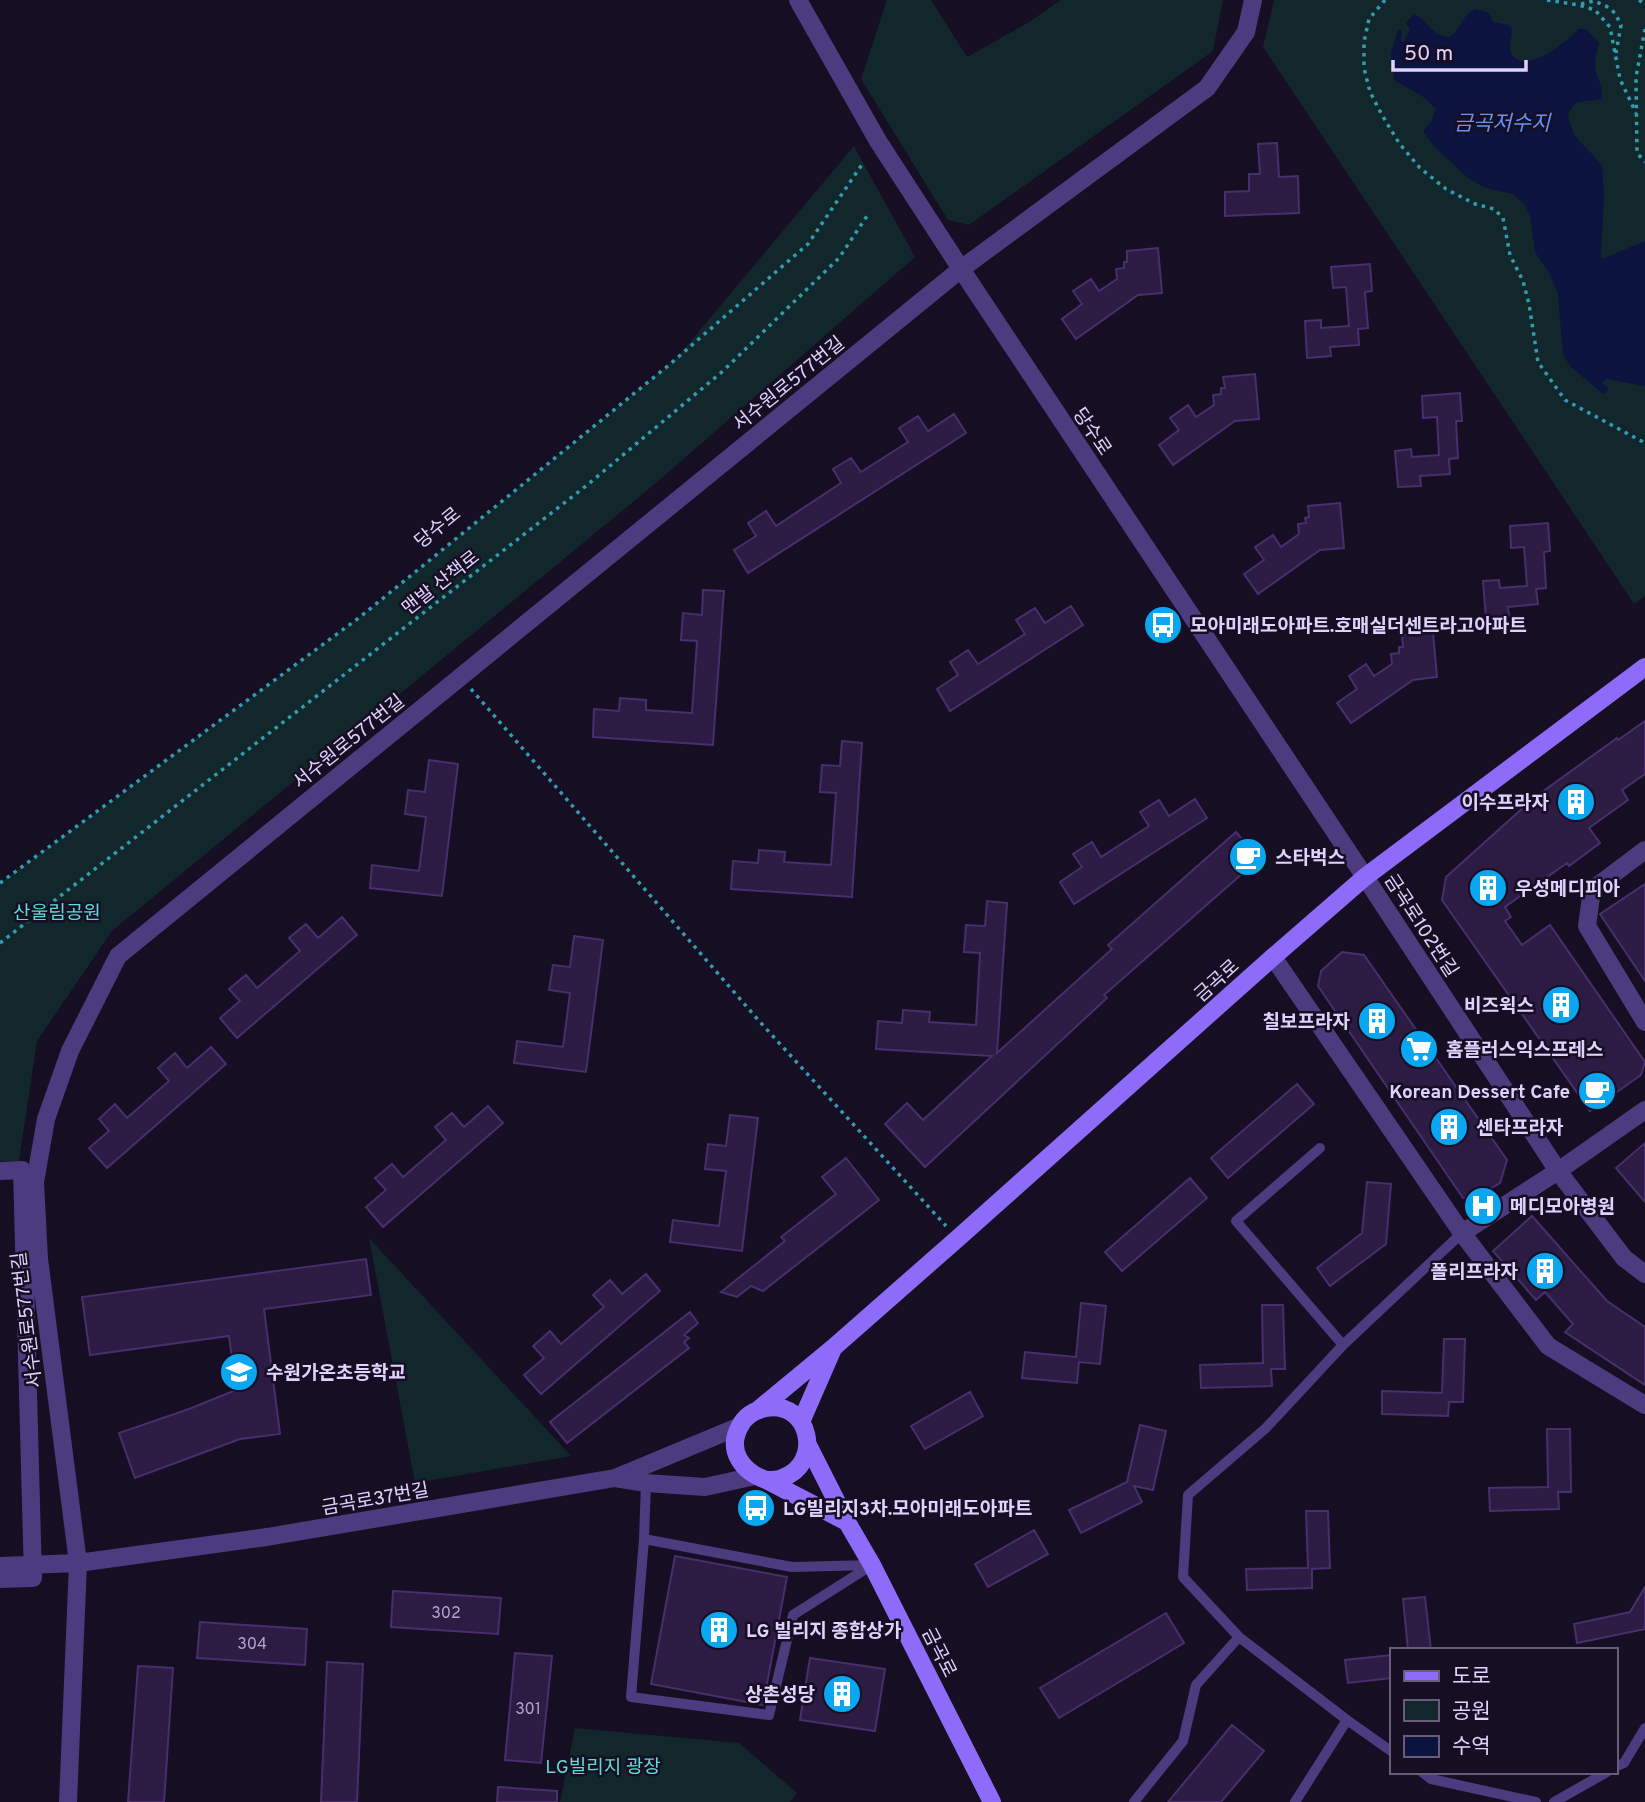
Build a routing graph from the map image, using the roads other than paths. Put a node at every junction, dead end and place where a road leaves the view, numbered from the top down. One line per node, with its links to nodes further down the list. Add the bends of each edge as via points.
1 (798, 0): 3 (street, 당수로, via 878,141)
2 (1253, 0): 3 (street, 서수원로577번길, via 1246,32 1207,88)
3 (961, 270): 6 (street, 당수로); 13 (street, 서수원로577번길, via 118,956 70,1051)
4 (1645, 667): 6 (main road, 금곡로)
5 (1645, 850): 8 (street, via 1592,890 1587,926)
6 (1365, 877): 7 (main road, 금곡로); 12 (street, 금곡로102번길)
7 (1273, 957): 15 (street); 18 (main road, 금곡로)
8 (1645, 1022)
9 (1645, 1110): 12 (street)
10 (1321, 1148): 17 (lane, via 1236,1221)
11 (0, 1171): 13 (street, via 22,1170)
12 (1558, 1171): 15 (street); 16 (street, 금곡로102번길, via 1624,1258)
13 (29, 1182): 14 (street); 29 (street, 서수원로577번길); 30 (street)
14 (0, 1183)
15 (1462, 1233): 17 (lane); 19 (street, via 1548,1346)
16 (1645, 1274)
17 (1343, 1345): 34 (lane, via 1266,1428 1188,1495 1184,1577)
18 (834, 1348): 20 (main road, 금곡로); 21 (main road, 금곡로)
19 (1645, 1405)
20 (758, 1410): 21 (main road, via 782,1409); 22 (main road)
21 (801, 1422): 23 (main road)
22 (740, 1426): 24 (street); 25 (main road, via 735,1448 739,1460)
23 (808, 1445): 25 (main road, via 795,1472 781,1479); 27 (main road, 금곡로)
24 (615, 1478): 26 (street, 금곡로37번길); 29 (street, 금곡로37번길, via 267,1537)
25 (761, 1478): 26 (street, 금곡로37번길, via 705,1487); 27 (main road)
26 (646, 1483): 28 (lane)
27 (847, 1522): 31 (main road, 금곡로)
28 (644, 1539): 31 (lane, via 792,1567); 31 (lane, via 631,1698 769,1716 793,1615)
29 (78, 1563): 30 (street, 금곡로37번길); 41 (street, 서수원로577번길)
30 (33, 1565): 32 (street, 금곡로37번길); 33 (street, via 33,1578)
31 (872, 1565): 42 (main road, 금곡로)
32 (0, 1566)
33 (0, 1579)
34 (1239, 1637): 35 (lane); 43 (lane, via 1196,1685 1183,1741)
35 (1347, 1720): 37 (lane); 44 (lane)
36 (1645, 1728): 38 (lane)
37 (1390, 1750)
38 (1617, 1766)
39 (1425, 1774): 45 (lane)
40 (1603, 1774): 46 (lane)
41 (68, 1802)
42 (992, 1802)
43 (1134, 1802)
44 (1295, 1802)
45 (1536, 1802)
46 (1554, 1802)

